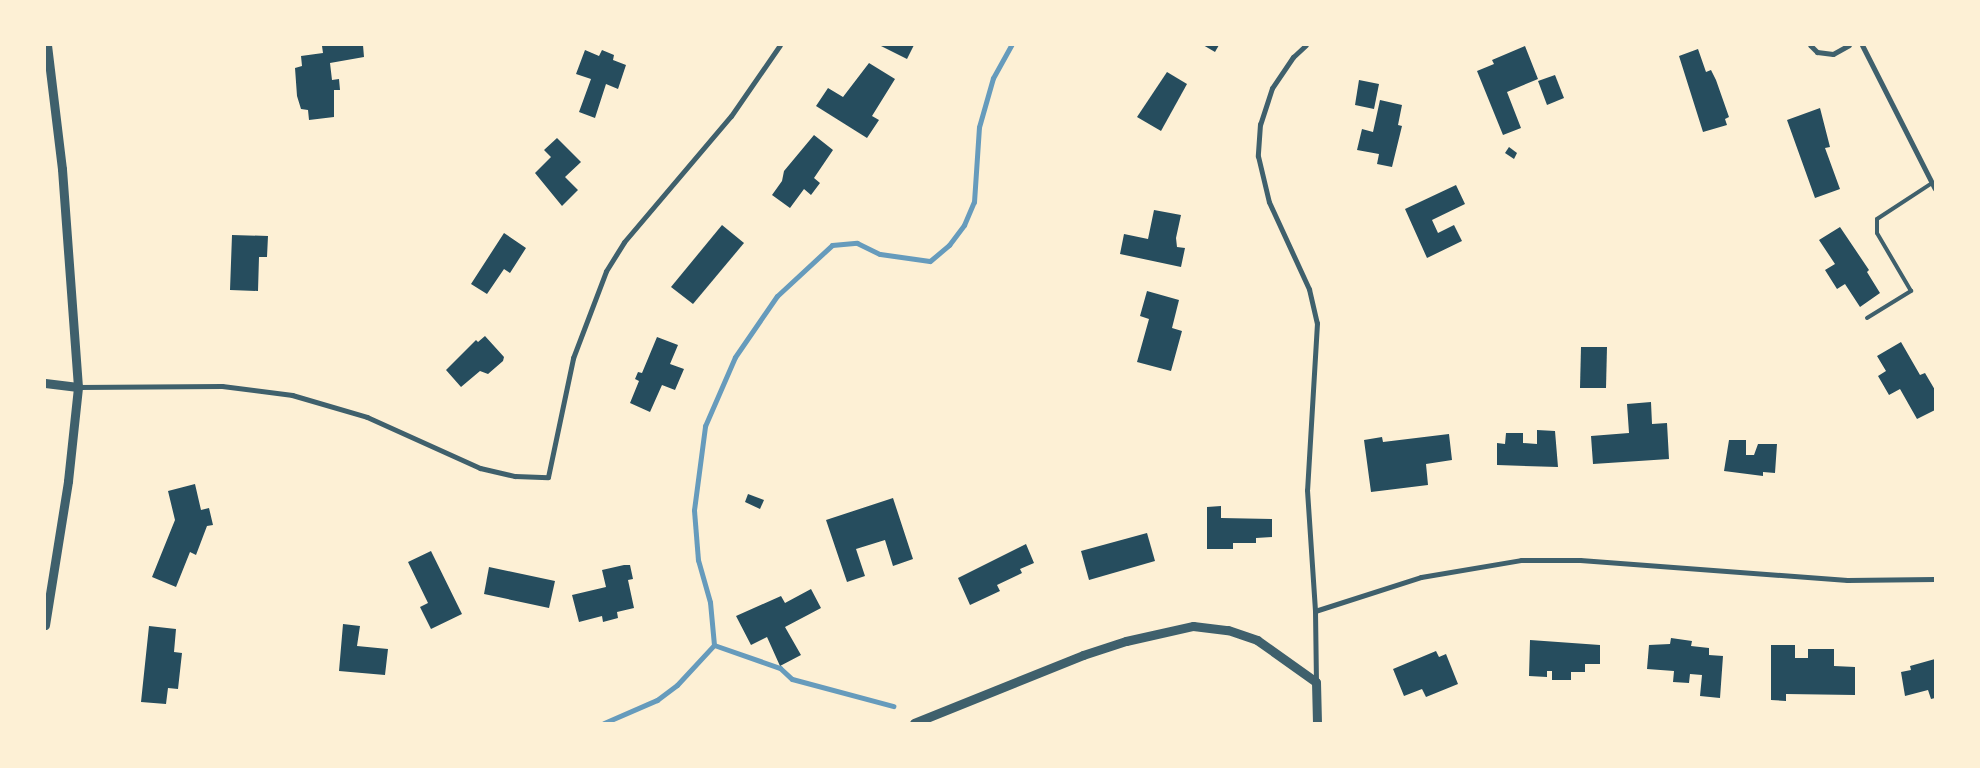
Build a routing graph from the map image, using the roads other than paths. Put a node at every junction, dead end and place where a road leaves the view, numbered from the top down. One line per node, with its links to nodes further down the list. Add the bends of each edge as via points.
1 (47, 45): 10 (street, via 62,169)
2 (780, 45): 10 (street, via 731,116 624,242 606,272 573,358 548,477 515,476 480,468 367,417 292,395 222,386)
3 (1306, 45): 12 (street, via 1293,57 1272,88 1260,124 1258,156 1269,202 1309,289 1317,323 1307,490)
4 (1810, 45): 5 (street, via 1816,52 1833,54)
5 (1849, 45)
6 (1862, 45): 7 (street)
7 (1934, 186): 8 (lane, via 1878,219 1877,233 1911,291)
8 (1867, 318)
9 (45, 383): 10 (street)
10 (78, 387): 13 (street, via 68,481)
11 (1935, 580): 12 (street, via 1847,580 1580,560 1521,560 1421,577)
12 (1315, 611): 14 (street)
13 (45, 624)
14 (1316, 682): 15 (street, via 1257,640 1228,630 1193,626 1126,641 1083,655); 16 (street)
15 (914, 723)
16 (1317, 723)

